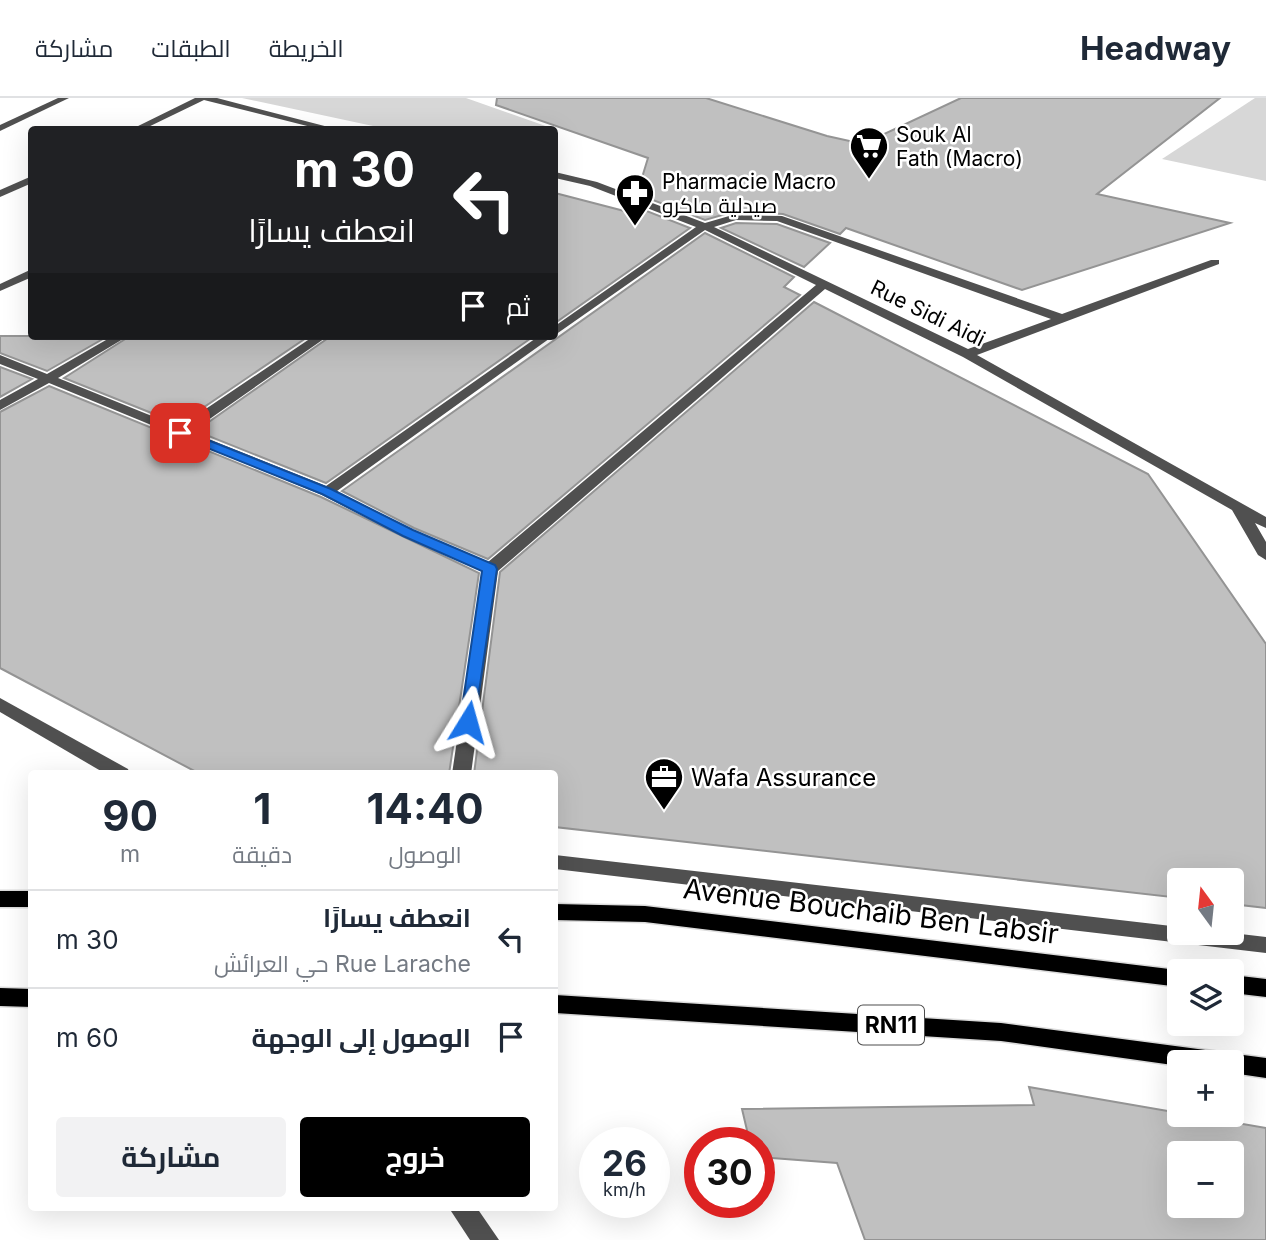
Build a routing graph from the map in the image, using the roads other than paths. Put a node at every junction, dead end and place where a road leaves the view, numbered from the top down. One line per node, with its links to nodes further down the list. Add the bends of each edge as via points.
1 (65, 98): 5 (street)
2 (204, 98): 3 (street); 4 (street)
3 (143, 126)
4 (306, 126)
5 (0, 128)
6 (558, 176): 9 (street, Rue Sidi Aidi, via 593,184)
7 (28, 181): 8 (street)
8 (0, 194)
9 (704, 226): 12 (street, Rue Sidi Aidi); 14 (street, via 736,217 778,218); 15 (street)
10 (1215, 262): 14 (street)
11 (28, 274): 13 (street)
12 (822, 285): 19 (street, Rue Sidi Aidi); 28 (street)
13 (0, 288)
14 (1061, 318): 19 (street)
15 (558, 329)
16 (115, 340): 21 (street)
17 (316, 340): 23 (street)
18 (541, 340): 24 (street)
19 (967, 354): 25 (street, Rue Sidi Aidi)
20 (0, 359): 21 (street)
21 (47, 379): 22 (street); 23 (street)
22 (0, 406)
23 (180, 433): 24 (street)
24 (327, 492): 28 (street)
25 (1238, 509): 26 (street, Rue Sidi Aidi); 27 (street)
26 (1266, 523)
27 (1266, 555)
28 (490, 569): 31 (street)
29 (0, 704): 30 (street)
30 (114, 770)
31 (462, 770)
32 (558, 862): 36 (street)
33 (0, 899): 34 (main road)
34 (28, 899)
35 (558, 912): 37 (main road, Avenue Bouchaib Ben Labsir, via 645,914)
36 (1266, 945)
37 (1167, 976)
38 (1244, 985): 39 (main road)
39 (1266, 988)
40 (0, 997): 41 (main road)
41 (28, 998)
42 (558, 1004): 43 (main road, RN11, via 1001,1032)
43 (1167, 1054)
44 (1244, 1065): 45 (main road)
45 (1266, 1068)
46 (464, 1211): 47 (street)
47 (486, 1240)

